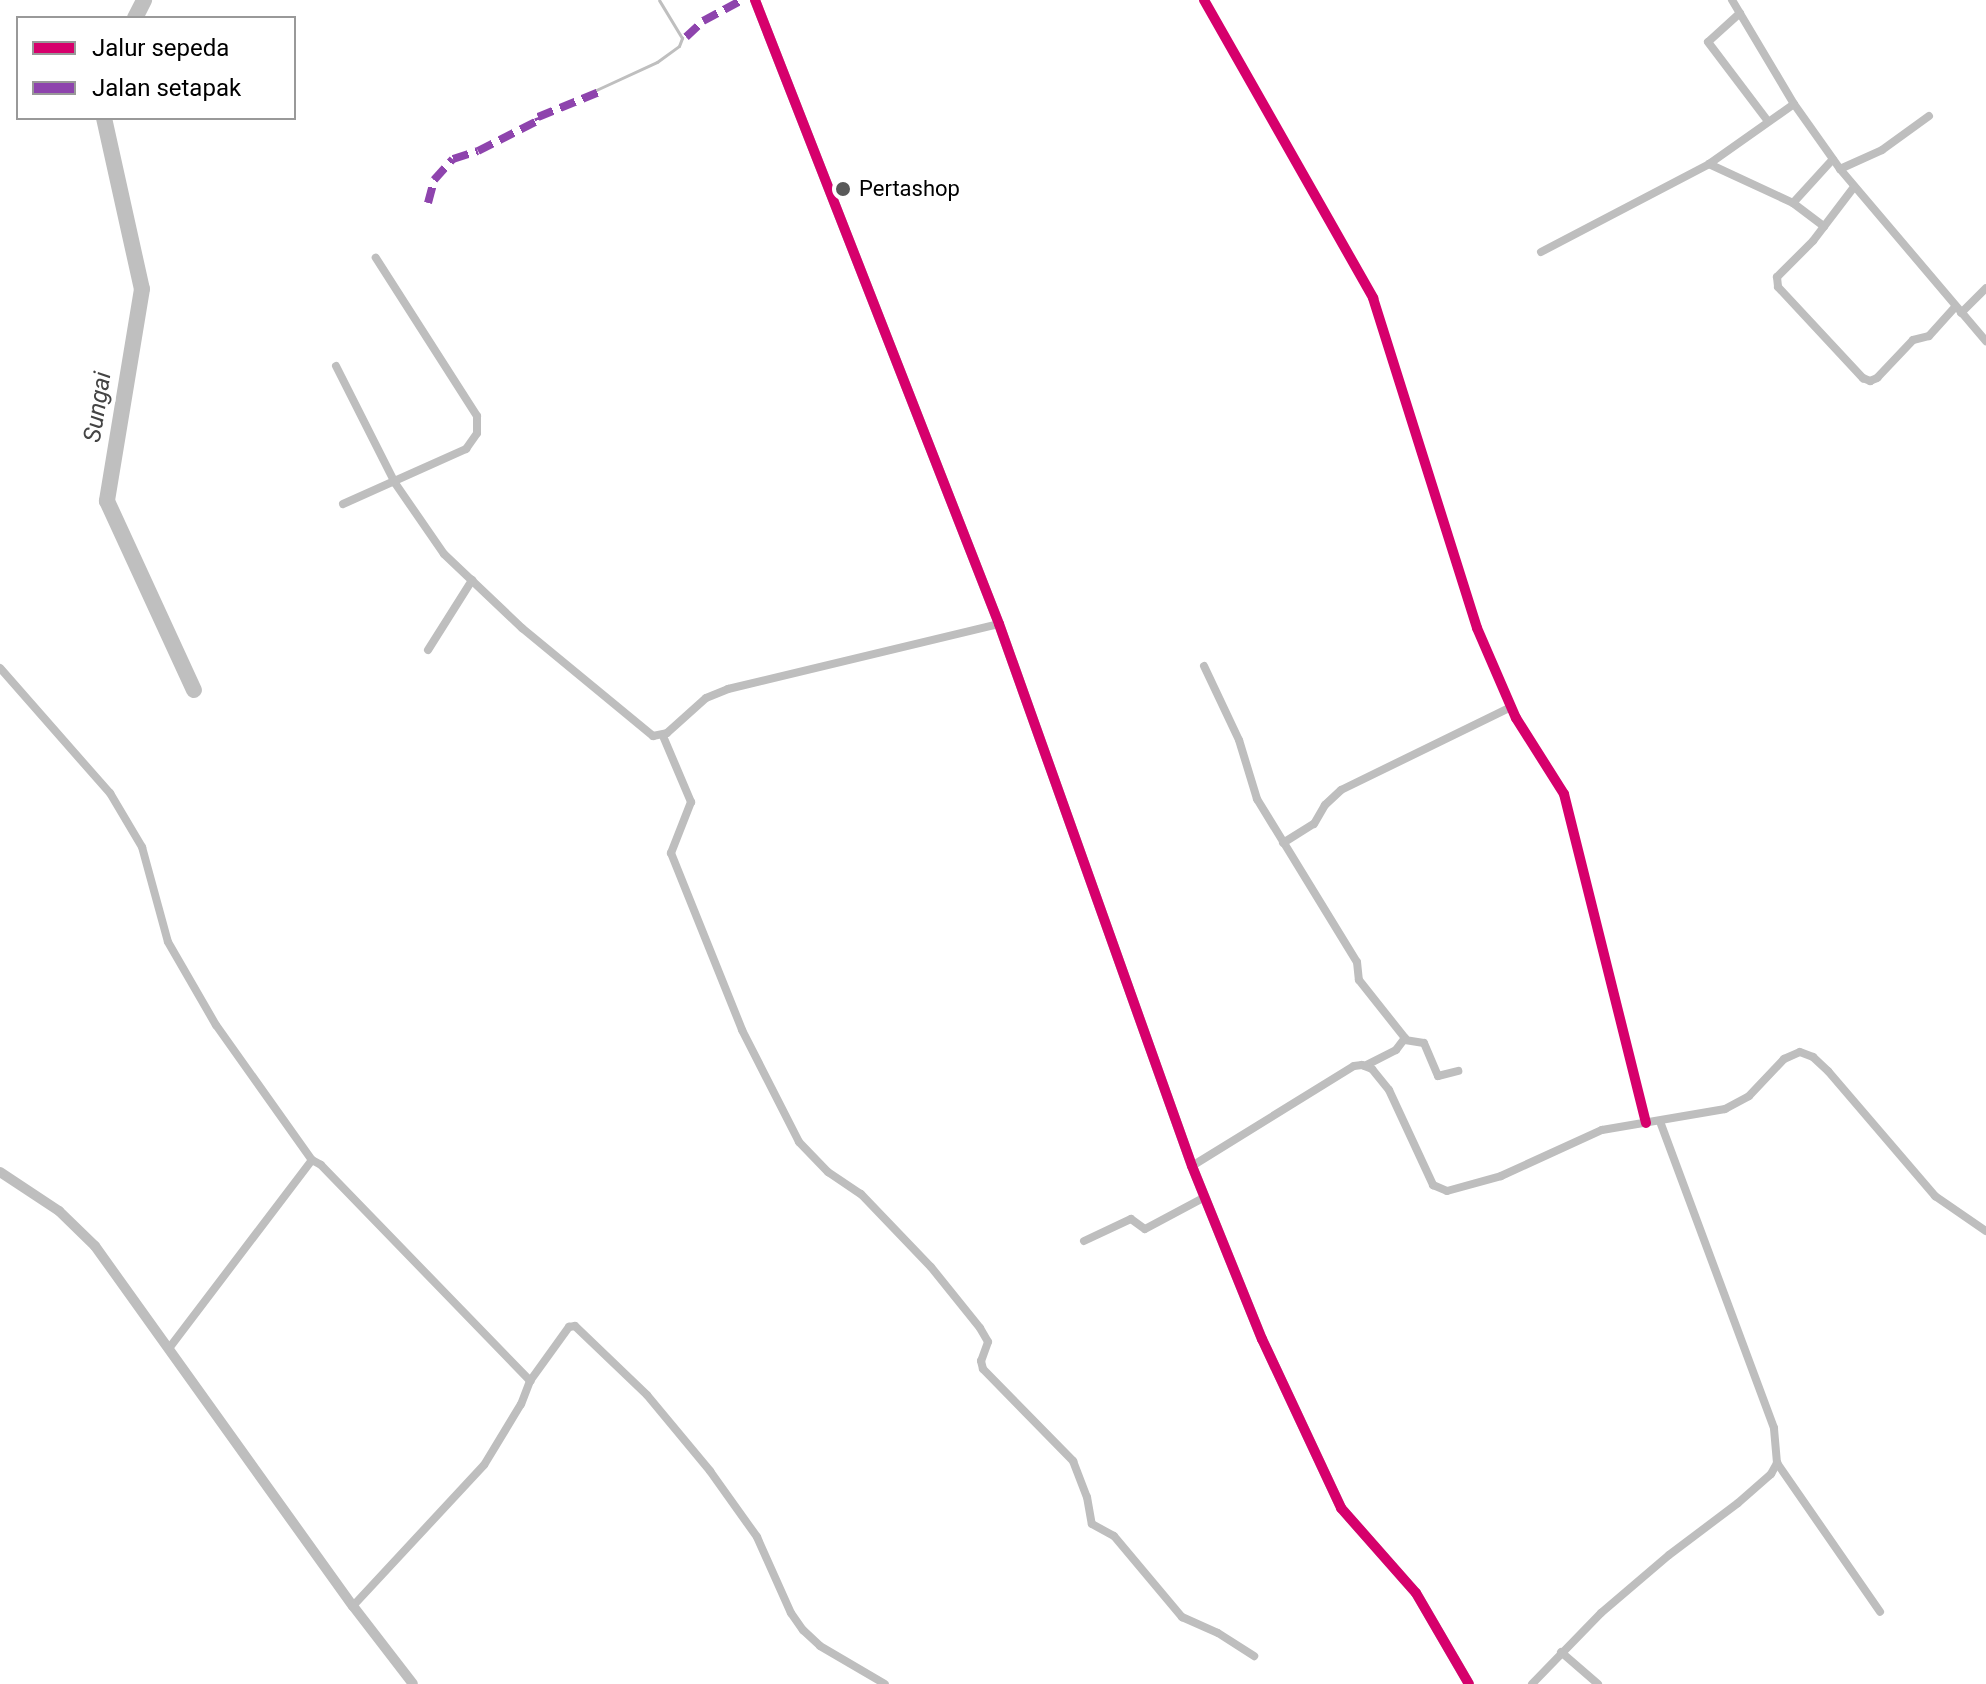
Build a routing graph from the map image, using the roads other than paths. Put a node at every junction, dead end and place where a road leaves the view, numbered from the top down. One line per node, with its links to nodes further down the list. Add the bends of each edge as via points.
1 (755, 0): 23 (street)
2 (1204, 0): 27 (street, via 1373,298 1477,628)
3 (1732, 0): 4 (street)
4 (1740, 13): 5 (street); 7 (street, via 1708,42)
5 (1794, 104): 7 (street); 8 (street)
6 (1929, 116): 10 (street, via 1882,150)
7 (1767, 120): 9 (street)
8 (1833, 159): 10 (street); 12 (street)
9 (1709, 164): 12 (street); 14 (street)
10 (1840, 169): 11 (street)
11 (1854, 187): 13 (street); 17 (street)
12 (1793, 203): 13 (street)
13 (1824, 226): 17 (street, via 1775,282 1866,380 1877,378 1913,340 1929,336)
14 (1541, 252)
15 (376, 258): 20 (street, via 477,416 477,433 466,449)
16 (1986, 288): 17 (street)
17 (1958, 310): 18 (street)
18 (1986, 341)
19 (336, 366): 20 (street)
20 (395, 483): 21 (street); 22 (street, via 444,554)
21 (343, 504)
22 (472, 580): 24 (street); 28 (street, via 599,692 653,736)
23 (999, 624): 28 (street, via 728,689 706,698); 36 (street)
24 (428, 650)
25 (1204, 666): 29 (street, via 1239,740 1257,799)
26 (0, 668): 35 (street, via 110,793 142,847 174,952 216,1025)
27 (1511, 707): 29 (street, via 1341,790 1314,824); 34 (street, via 1564,794)
28 (663, 736): 47 (street, via 691,802 671,853 742,1030 799,1142 828,1172 861,1194 980,1328 988,1342 983,1369 1073,1461 1092,1524 1114,1536 1182,1617)
29 (1283, 843): 30 (street, via 1357,962 1359,980)
30 (1405, 1040): 31 (street); 32 (street, via 1424,1043 1438,1076)
31 (1365, 1066): 34 (street, via 1389,1090 1430,1180 1442,1191 1501,1176 1602,1130); 36 (street, via 1354,1066)
32 (1458, 1071)
33 (1660, 1122): 34 (street); 39 (street, via 1735,1105 1784,1059 1804,1053 1841,1085 1931,1192); 43 (street, via 1774,1428)
34 (1646, 1123)
35 (312, 1160): 41 (street); 42 (street)
36 (1192, 1166): 38 (street)
37 (0, 1172): 41 (street, via 78,1228)
38 (1205, 1197): 40 (street, via 1145,1229 1131,1219); 50 (street, via 1262,1339 1337,1500 1416,1593)
39 (1986, 1231)
40 (1084, 1241)
41 (170, 1347): 44 (street)
42 (530, 1381): 44 (street, via 484,1465); 49 (street, via 569,1327 575,1326 647,1395 719,1482 757,1537 803,1630 820,1646)
43 (1777, 1463): 45 (street); 46 (street, via 1738,1503 1669,1555)
44 (353, 1606): 48 (street)
45 (1880, 1612)
46 (1561, 1652): 51 (street); 52 (street)
47 (1254, 1656)
48 (413, 1684)
49 (885, 1684)
50 (1469, 1684)
51 (1532, 1684)
52 (1598, 1684)

